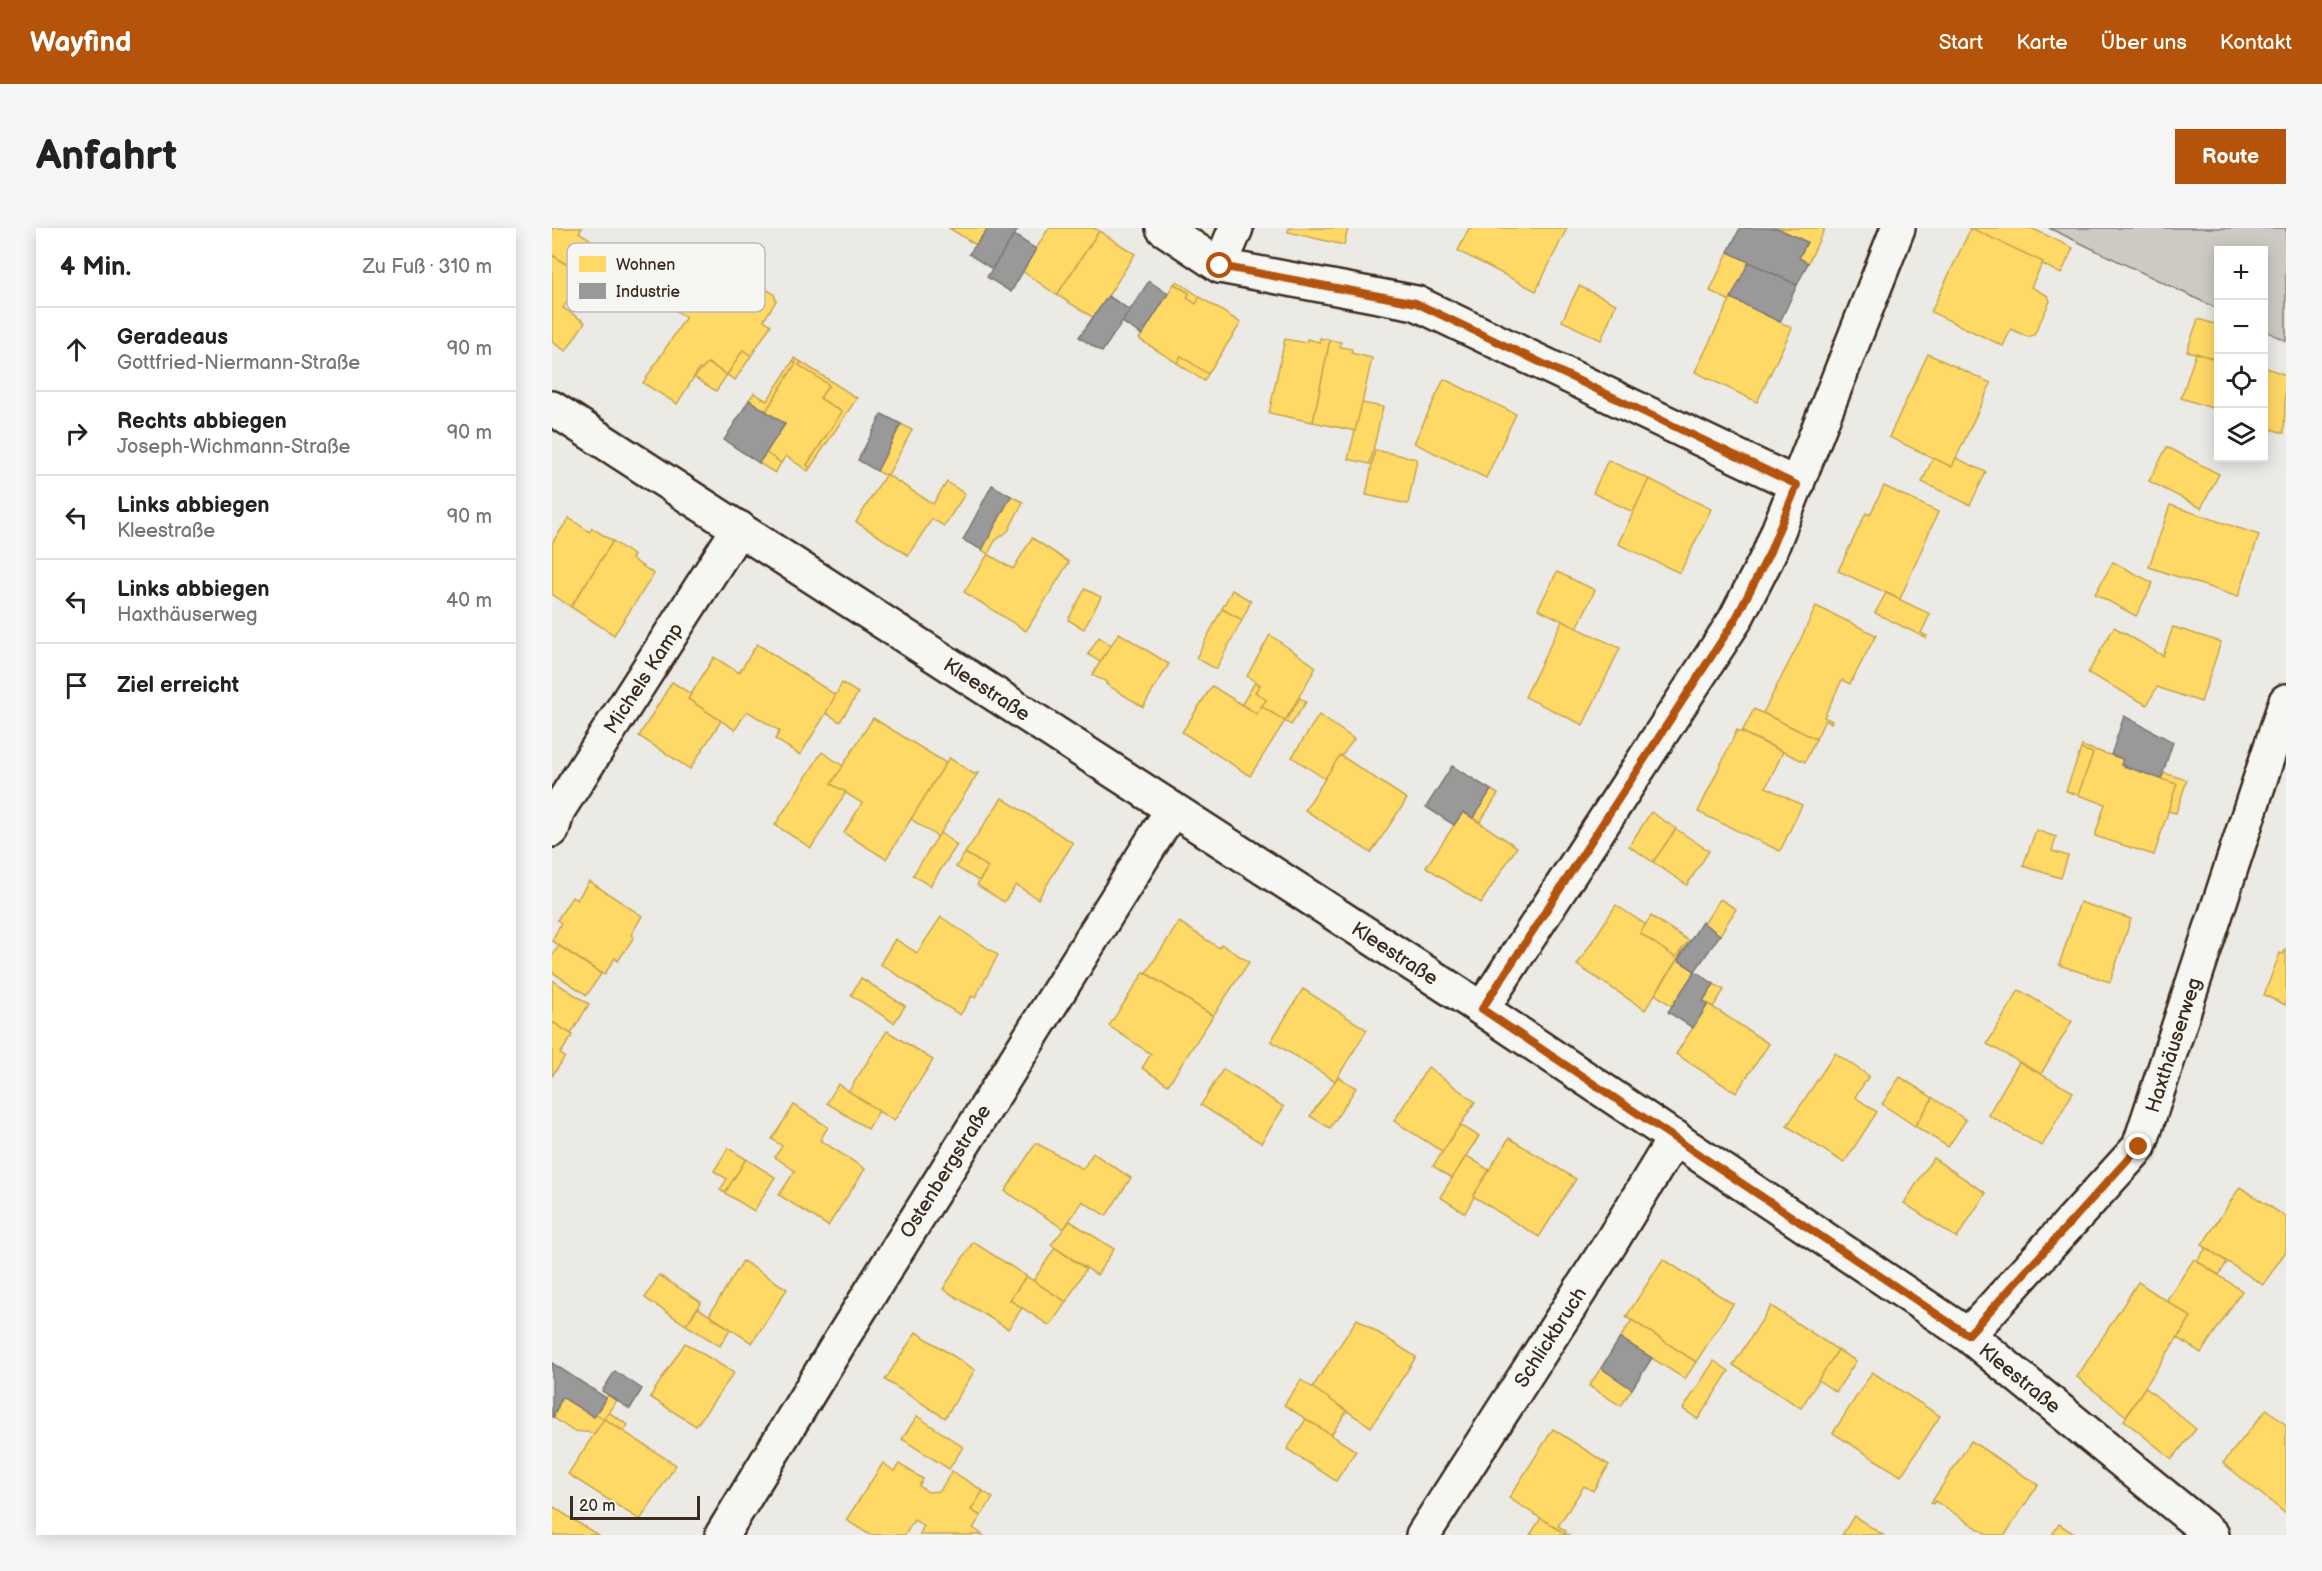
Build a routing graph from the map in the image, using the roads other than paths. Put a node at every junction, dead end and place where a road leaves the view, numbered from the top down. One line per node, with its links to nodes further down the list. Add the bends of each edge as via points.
1 (1163, 228): 4 (street)
2 (1236, 228): 4 (street)
3 (1898, 228): 6 (street)
4 (1220, 266): 6 (street, via 1416,303)
5 (552, 408): 7 (street, Kleestraße)
6 (1797, 485): 11 (street, via 1769,554 1735,620)
7 (739, 528): 9 (street, Kleestraße); 10 (street, Michels Kamp, via 558,810)
8 (2286, 701): 13 (street, Haxthäuserweg, via 2139,1147)
9 (1172, 810): 11 (street, Kleestraße); 14 (street, Ostenbergstraße)
10 (552, 830)
11 (1482, 1009): 12 (street, Kleestraße)
12 (1675, 1137): 13 (street, Kleestraße); 15 (street, Schlickbruch)
13 (1968, 1335): 16 (street, Kleestraße)
14 (722, 1535)
15 (1423, 1535)
16 (2212, 1535)

